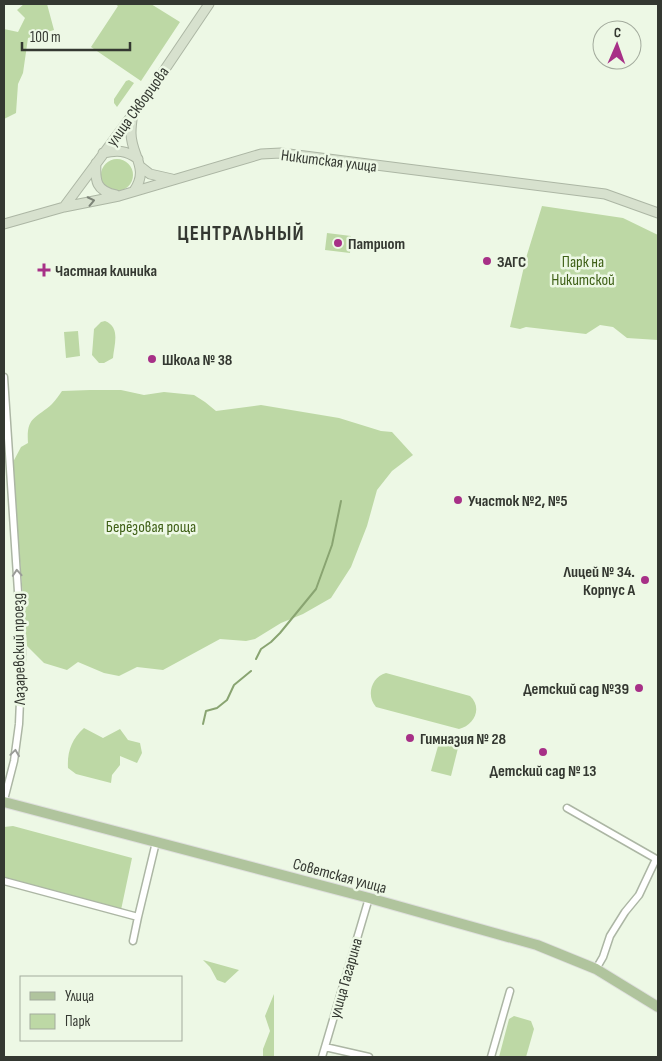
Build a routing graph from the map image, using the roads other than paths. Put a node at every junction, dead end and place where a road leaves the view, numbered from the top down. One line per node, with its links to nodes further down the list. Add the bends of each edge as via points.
1 (209, 4): 2 (street, улица Скворцова)
2 (133, 113): 3 (street, улица Скворцова); 5 (street, via 131,134)
3 (103, 153): 4 (street, улица Скворцова); 5 (street, via 122,151 131,154)
4 (96, 163): 8 (street, via 96,181 108,194); 9 (street, улица Скворцова)
5 (139, 163): 6 (street, via 150,174); 7 (street, via 139,184)
6 (172, 179): 7 (street, Никитская улица); 10 (street, Никитская улица, via 261,154 281,152 605,194)
7 (134, 191): 8 (street, Никитская улица)
8 (118, 196): 9 (street, Никитская улица, one-way to 8)
9 (64, 207): 11 (street, Никитская улица)
10 (658, 214)
11 (4, 224)
12 (4, 377): 13 (street, Лазаревский проезд, one-way to 12, via 19,724 22,653)
13 (4, 801): 15 (main road, Советская улица)
14 (567, 808): 16 (street)
15 (156, 842): 18 (main road, Советская улица); 19 (street)
16 (657, 859): 21 (street, via 640,895 610,936)
17 (4, 881): 19 (street)
18 (369, 898): 21 (main road, Советская улица, via 537,945); 24 (street, улица Гагарина)
19 (138, 917): 20 (street)
20 (134, 941)
21 (596, 969): 23 (main road, Советская улица)
22 (510, 991): 27 (street)
23 (658, 1007)
24 (325, 1047): 25 (street, улица Гагарина); 26 (street)
25 (322, 1057)
26 (369, 1057)
27 (491, 1057)

